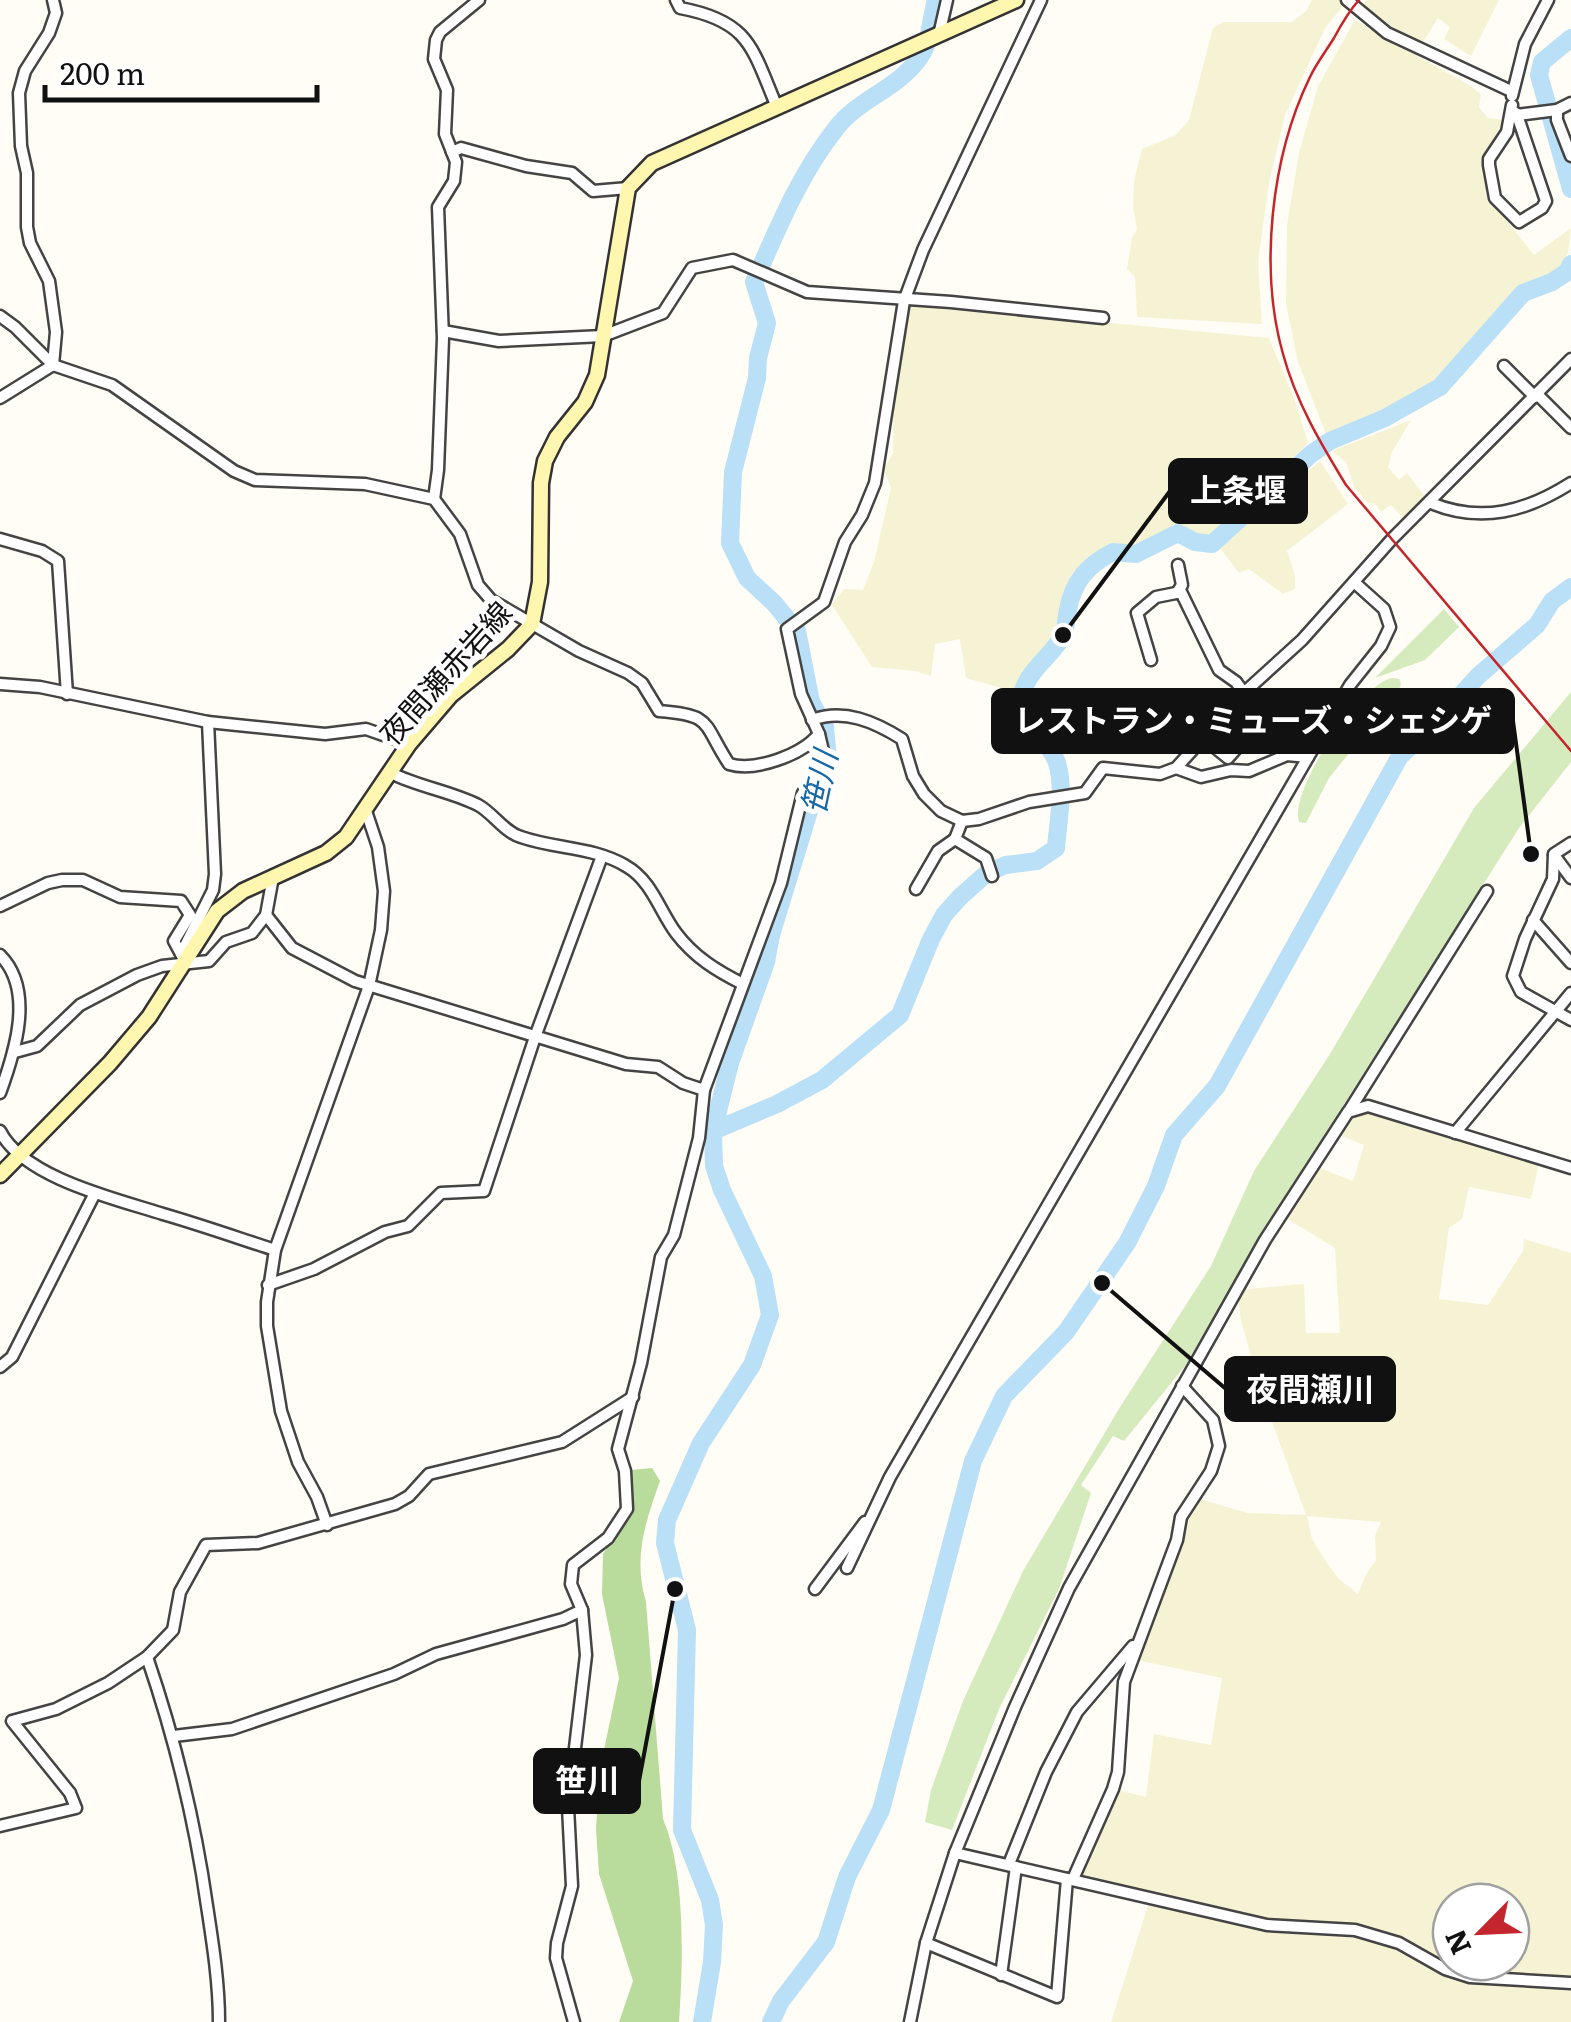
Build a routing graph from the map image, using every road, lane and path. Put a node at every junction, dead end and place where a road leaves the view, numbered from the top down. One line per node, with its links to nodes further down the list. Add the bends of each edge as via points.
1 (53, 0): 24 (street, via 50,33 24,71 18,93 30,243 49,281)
2 (479, 0): 15 (street, via 436,40)
3 (676, 0): 12 (street, via 680,8 742,32)
4 (947, 0): 9 (street)
5 (1016, 0): 9 (main road)
6 (1041, 0): 18 (street)
7 (1347, 0): 10 (street, via 1387,33)
8 (1548, 0): 10 (street)
9 (930, 39): 12 (main road)
10 (1511, 91): 13 (street)
11 (1571, 104): 14 (street)
12 (777, 107): 17 (main road, via 652,163)
13 (1515, 110): 13 (street, via 1546,201 1519,222 1495,198 1489,164); 14 (street)
14 (1550, 111): 16 (street)
15 (452, 152): 17 (street, via 460,148 572,173 593,191); 21 (street, via 454,182 438,208)
16 (1571, 156)
17 (628, 188): 22 (main road, 夜間瀬赤岩線)
18 (904, 302): 20 (street); 22 (street, via 807,292 734,260 692,268 664,313); 42 (street, via 875,482 824,602 791,625 798,682)
19 (0, 316): 24 (street)
20 (1103, 318)
21 (443, 332): 22 (street, via 499,341); 30 (street)
22 (603, 336): 36 (main road, 夜間瀬赤岩線, via 592,389 545,461)
23 (1571, 359): 26 (street)
24 (53, 365): 27 (street); 30 (street, via 112,385 255,480 365,484)
25 (1504, 365): 26 (street)
26 (1536, 395): 28 (street); 31 (street)
27 (0, 398)
28 (1571, 428)
29 (1571, 483): 31 (street, via 1516,511)
30 (434, 499): 36 (street, via 460,534 478,584 491,600)
31 (1431, 503): 34 (street)
32 (0, 539): 40 (street, via 58,560)
33 (1178, 566): 35 (street)
34 (1354, 582): 39 (street); 47 (street, via 1384,609 1390,627)
35 (1177, 592): 37 (street, via 1137,613); 39 (street, via 1219,670)
36 (532, 624): 44 (street, via 628,672 659,711 703,720 729,764 741,768 790,755); 46 (main road, 夜間瀬赤岩線, via 451,695)
37 (1151, 660)
38 (0, 684): 40 (street)
39 (1244, 693): 45 (street)
40 (67, 694): 43 (street)
41 (1269, 712): 45 (street, via 1228,758)
42 (817, 718): 44 (street); 51 (street, via 852,716 902,739 924,794)
43 (208, 722): 46 (street, via 325,734 366,729); 65 (street, via 215,874)
44 (819, 734): 67 (street, via 816,774 802,793 781,883)
45 (1203, 738): 48 (street)
46 (409, 744): 49 (main road, 夜間瀬赤岩線)
47 (1308, 757): 48 (street, via 1288,755 1201,777); 88 (street)
48 (1176, 768): 51 (street, via 1160,774 1103,768 1084,794)
49 (391, 772): 50 (main road, 夜間瀬赤岩線); 55 (street, via 480,806 516,836)
50 (366, 808): 57 (main road, 夜間瀬赤岩線, via 346,837); 68 (street, via 384,891)
51 (962, 821): 52 (street)
52 (955, 839): 56 (street, via 986,858); 59 (street, via 938,852)
53 (1571, 843): 54 (street)
54 (1554, 854): 58 (street); 63 (street, via 1553,879)
55 (602, 856): 67 (street, via 638,874 695,954); 72 (street)
56 (990, 871)
57 (273, 878): 62 (street); 65 (main road, 夜間瀬赤岩線, via 218,910)
58 (1571, 878)
59 (916, 889)
60 (1487, 890): 76 (street)
61 (0, 906): 65 (street, via 62,880 83,880 120,897 181,901 190,915 174,941)
62 (266, 914): 65 (street, via 252,933 226,942 209,962); 68 (street, via 292,948)
63 (1533, 920): 66 (street); 70 (street, via 1513,976 1521,992)
64 (0, 956): 73 (street, via 19,986)
65 (183, 959): 73 (street, via 102,992 37,1046); 79 (main road, 夜間瀬赤岩線, via 149,1017)
66 (1571, 963)
67 (743, 984): 74 (street)
68 (369, 986): 72 (street); 83 (street)
69 (1571, 993): 70 (street)
70 (1556, 1009): 71 (street); 78 (street)
71 (1571, 1020)
72 (535, 1037): 74 (street, via 658,1067); 84 (street, via 484,1191 441,1193 408,1226)
73 (15, 1052): 75 (street)
74 (704, 1090): 87 (street, via 700,1138 674,1235 661,1257)
75 (0, 1093)
76 (1348, 1112): 78 (street, via 1368,1106); 86 (street)
77 (0, 1131): 79 (street)
78 (1454, 1132): 80 (street)
79 (21, 1154): 81 (main road, 夜間瀬赤岩線); 82 (street)
80 (1571, 1168)
81 (0, 1175)
82 (95, 1194): 83 (street); 85 (street, via 12,1357)
83 (275, 1250): 84 (street)
84 (268, 1284): 89 (street, via 280,1411)
85 (0, 1367)
86 (1182, 1386): 93 (street, via 1213,1420 1219,1446 1180,1518); 98 (street, via 1069,1588)
87 (633, 1397): 89 (street, via 562,1442 444,1468 395,1504); 92 (street, via 618,1449 627,1509 608,1538 573,1565 571,1584)
88 (872, 1514): 90 (street); 91 (street)
89 (327, 1525): 94 (street, via 258,1543 206,1545 180,1592 173,1630)
90 (847, 1568)
91 (815, 1589)
92 (582, 1610): 96 (street, via 232,1728); 105 (street, via 586,1656 568,1807 572,1886 556,1958)
93 (1139, 1639): 99 (street, via 1076,1712); 100 (street, via 1124,1682 1113,1790)
94 (148, 1658): 95 (street, via 56,1709); 96 (street)
95 (6, 1723): 97 (street, via 62,1782 76,1808)
96 (174, 1736): 104 (street, via 202,1872)
97 (0, 1826)
98 (956, 1853): 99 (street); 101 (street)
99 (1012, 1866): 100 (street); 102 (street)
100 (1070, 1879): 102 (street, via 1057,1998); 103 (street, via 1268,1926 1355,1930 1470,1977)
101 (926, 1943): 102 (street); 106 (street)
102 (1002, 1974)
103 (1571, 1984)
104 (218, 2022)
105 (574, 2022)
106 (910, 2022)

